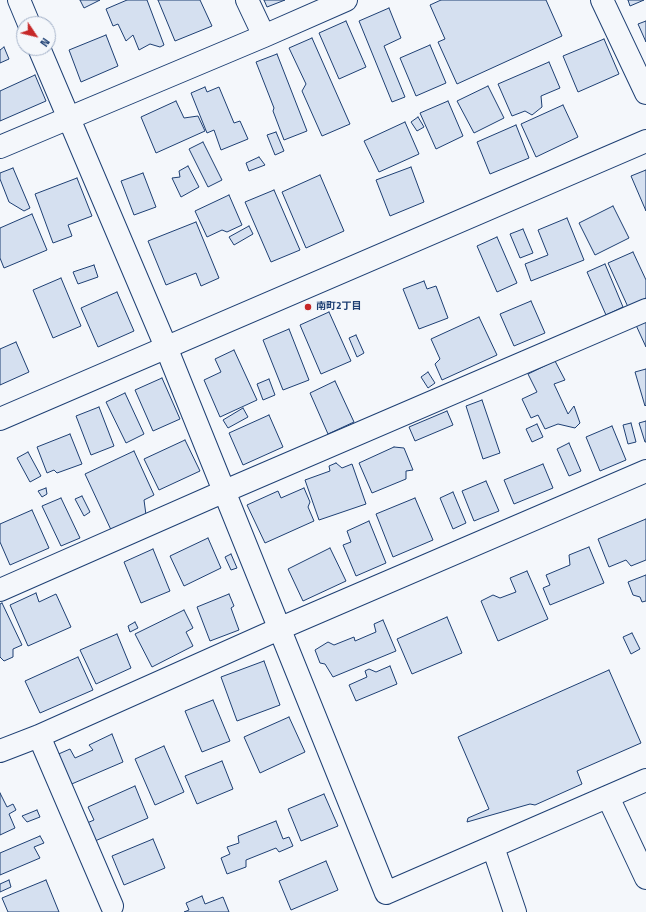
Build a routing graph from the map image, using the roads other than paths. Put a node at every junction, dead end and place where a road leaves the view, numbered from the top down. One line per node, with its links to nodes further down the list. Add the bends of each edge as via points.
1 (19, 0): 5 (street)
2 (247, 0): 6 (street)
3 (346, 0): 6 (street)
4 (602, 0): 8 (street)
5 (26, 16)
6 (264, 36): 9 (street)
7 (42, 56): 9 (street)
8 (646, 93)
9 (68, 117): 11 (street); 13 (street)
10 (646, 141): 13 (street)
11 (0, 147)
12 (646, 310): 16 (street)
13 (166, 346): 14 (street); 16 (street)
14 (0, 419)
15 (646, 471): 18 (street)
16 (225, 491): 17 (street); 18 (street)
17 (0, 590)
18 (280, 628): 19 (street); 23 (street, via 386,893)
19 (38, 736): 20 (street); 25 (street)
20 (0, 751)
21 (646, 780): 22 (street)
22 (608, 796): 23 (street); 24 (street)
23 (493, 846): 26 (street)
24 (646, 878)
25 (112, 906)
26 (515, 912)

